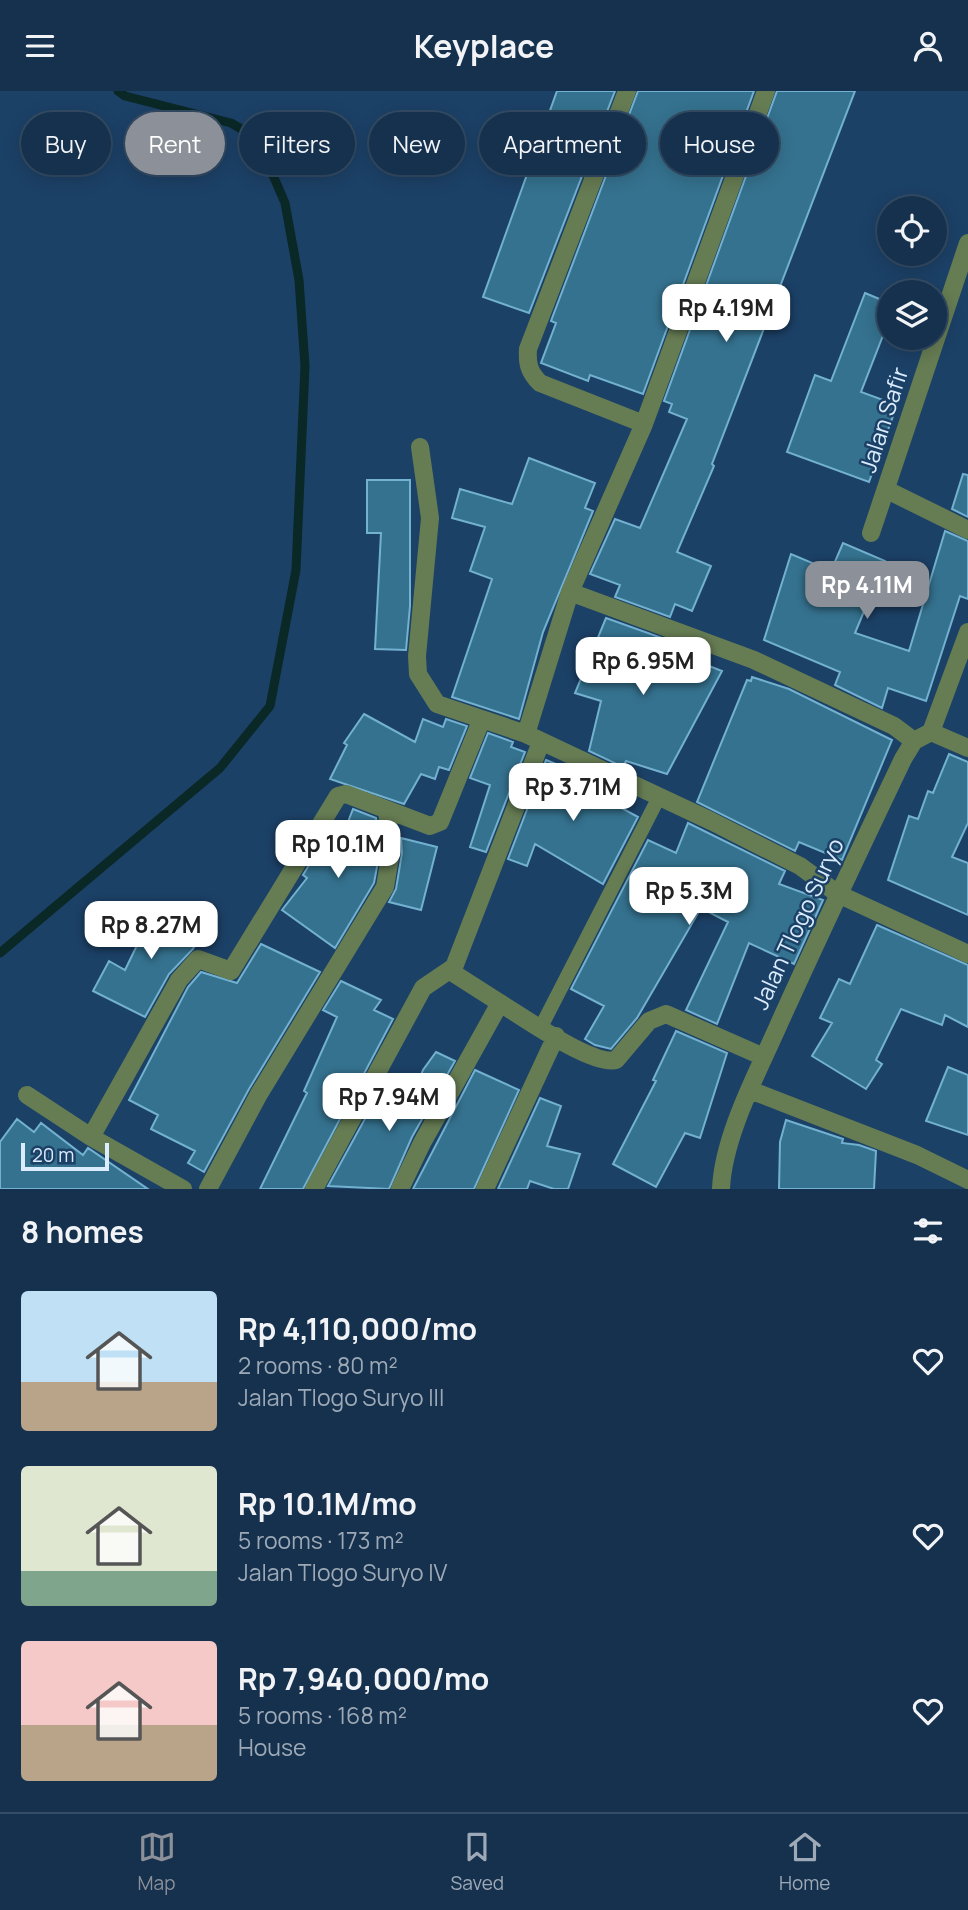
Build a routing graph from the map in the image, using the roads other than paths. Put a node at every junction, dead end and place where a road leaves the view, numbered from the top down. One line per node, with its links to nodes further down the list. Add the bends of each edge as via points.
1 (626, 91): 4 (street, via 528,349 530,374 540,383)
2 (766, 91): 4 (street)
3 (968, 243): 6 (street, Jalan Safir)
4 (644, 424): 9 (street)
5 (419, 447): 11 (street, via 430,518 418,674 437,703)
6 (887, 490): 7 (street); 8 (street, Jalan Safir)
7 (968, 530)
8 (871, 533)
9 (570, 592): 13 (street); 14 (street, via 754,660 894,726)
10 (968, 632): 12 (street)
11 (481, 721): 13 (street); 17 (street, via 440,822 430,826)
12 (931, 732): 14 (street); 15 (street)
13 (533, 738): 16 (street); 20 (street)
14 (914, 741): 18 (street, Jalan Tlogo Suryo)
15 (968, 748)
16 (659, 797): 18 (street, via 800,866); 22 (lane)
17 (387, 810): 26 (street, via 346,794 338,796 231,971 198,959 179,980); 29 (street, via 391,851 385,887 259,1094)
18 (838, 894): 19 (street); 23 (street, Jalan Tlogo Suryo)
19 (968, 954)
20 (450, 971): 21 (street); 30 (street, via 424,988)
21 (500, 1003): 22 (street); 31 (street)
22 (549, 1032): 23 (street, via 610,1062 649,1021 666,1014); 32 (street)
23 (764, 1057): 24 (street, Jalan Tlogo Suryo)
24 (750, 1090): 27 (street, via 917,1155); 33 (street, Jalan Tlogo Suryo, via 723,1167)
25 (27, 1095): 26 (street)
26 (91, 1137): 28 (street)
27 (968, 1180)
28 (183, 1189)
29 (208, 1189)
30 (314, 1189)
31 (400, 1189)
32 (485, 1189)
33 (722, 1189)

